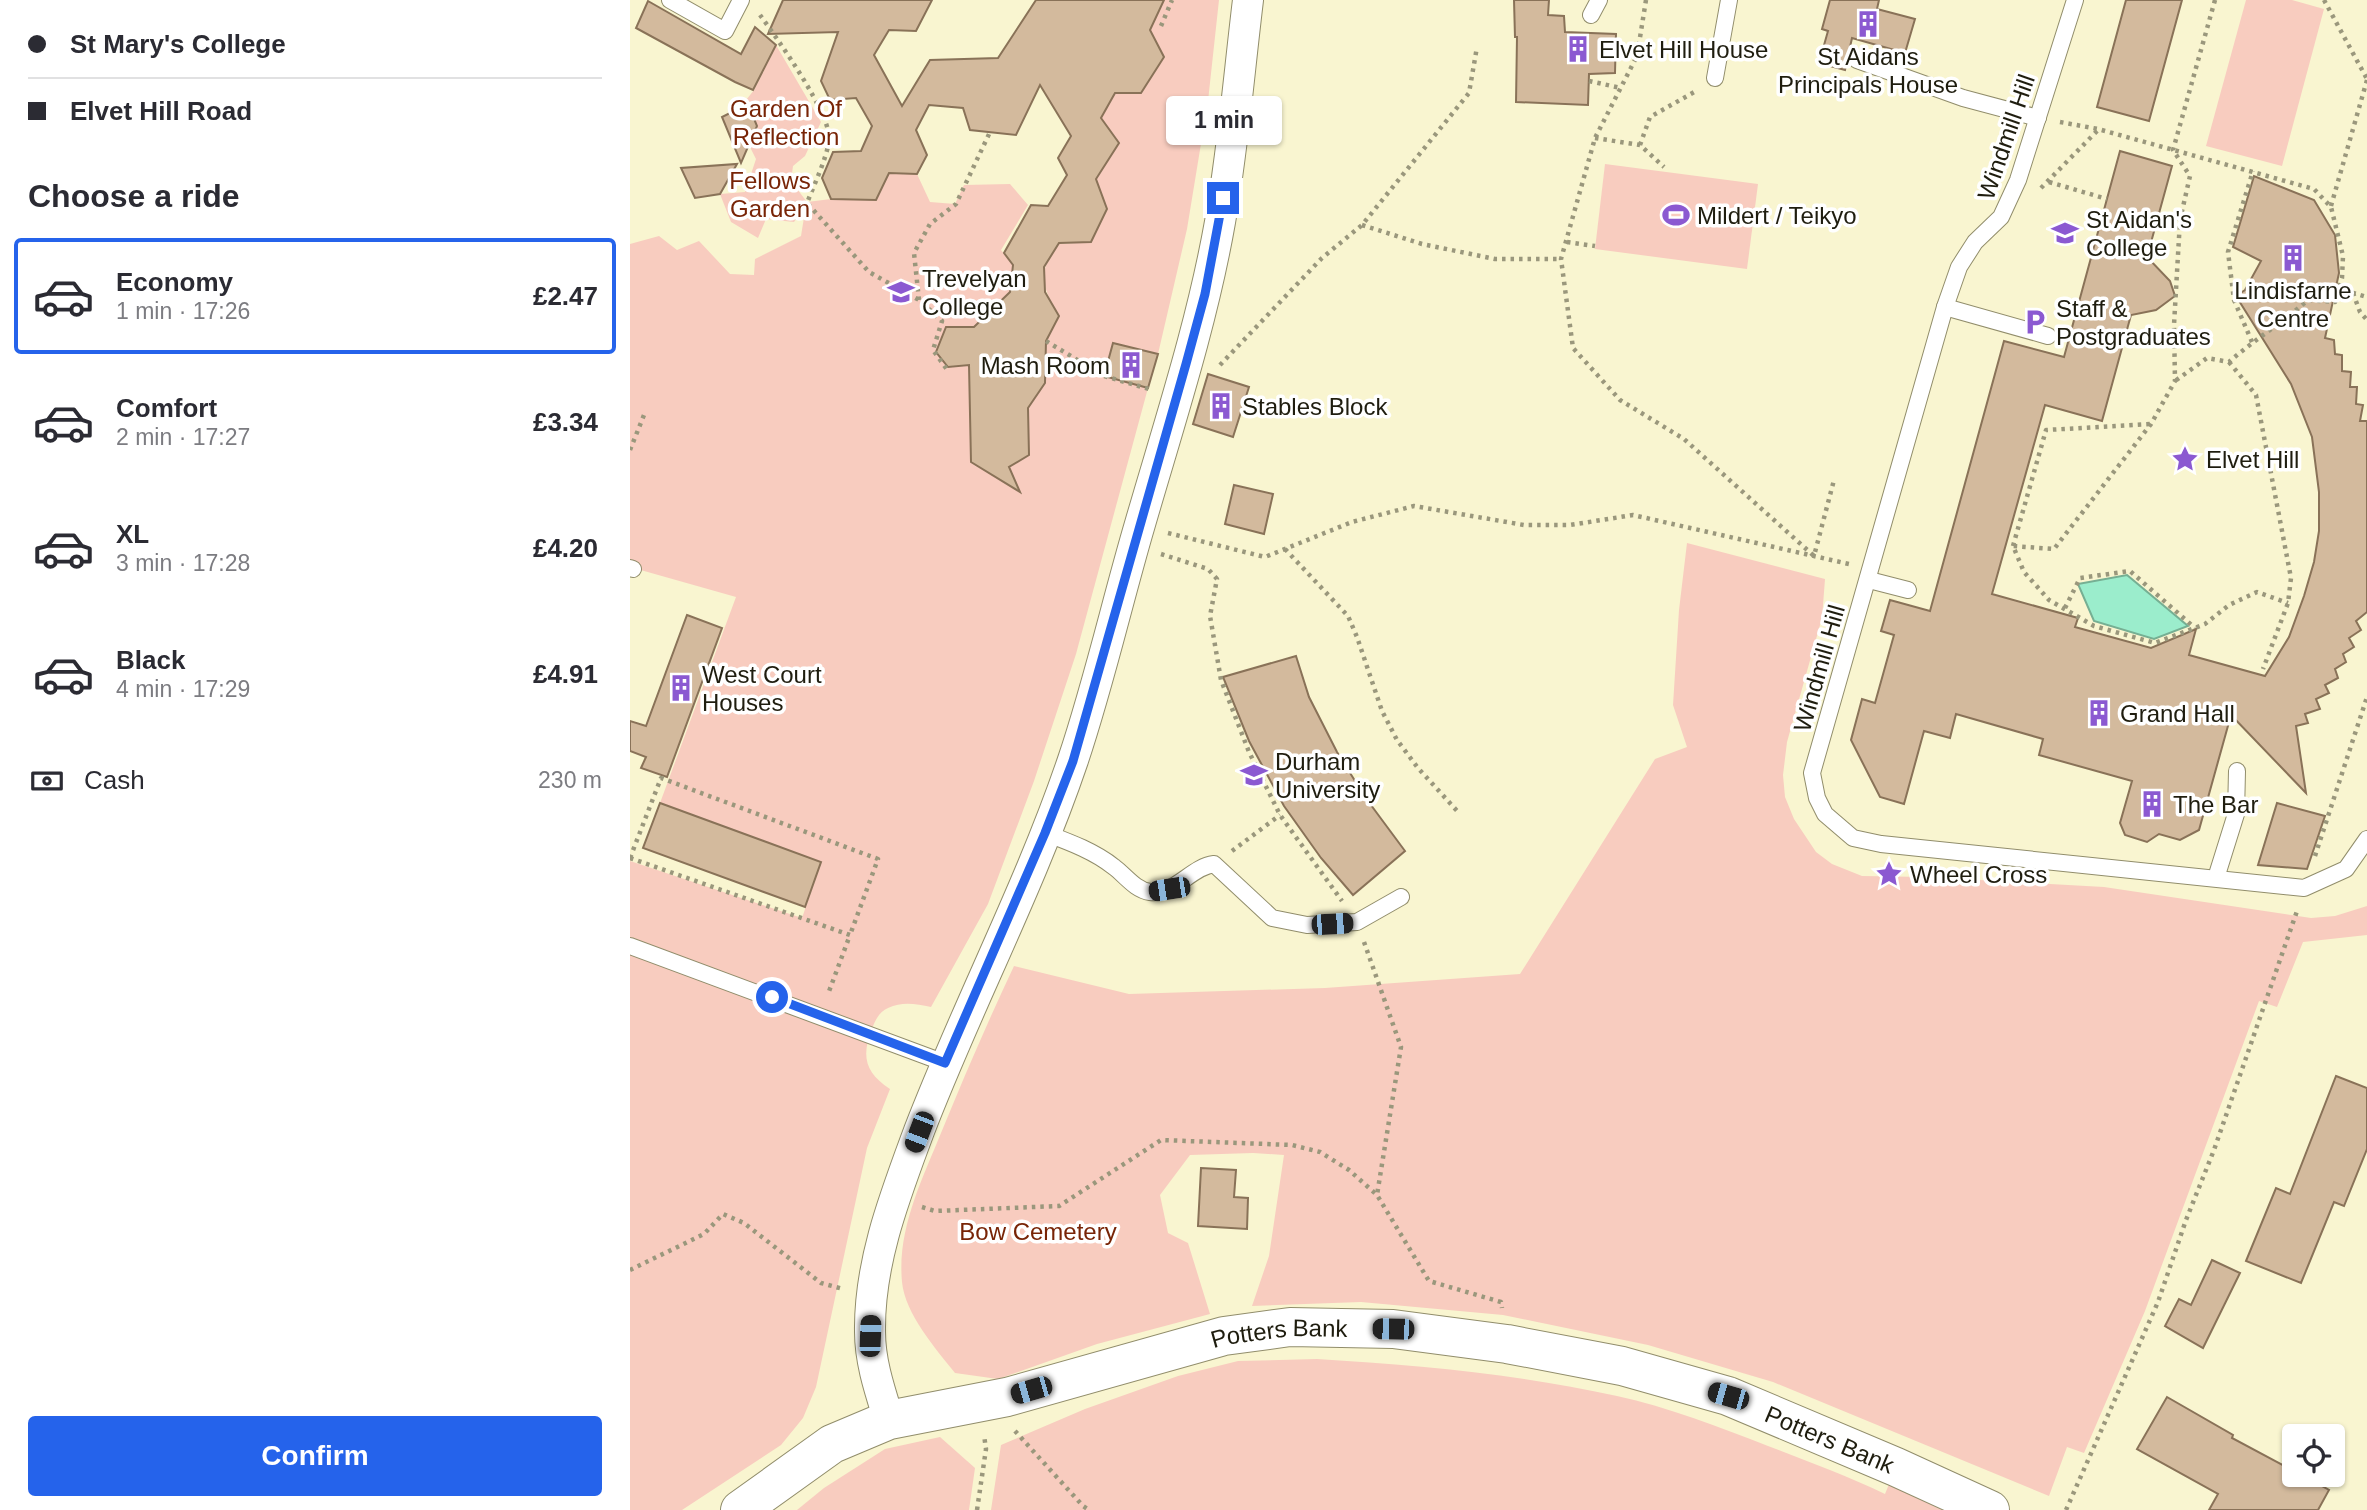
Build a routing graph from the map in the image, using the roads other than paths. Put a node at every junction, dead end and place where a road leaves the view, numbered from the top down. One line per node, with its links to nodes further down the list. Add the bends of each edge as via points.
1 (670, 0): 2 (lane, via 726,31)
2 (741, 0)
3 (1248, 0): 16 (street, via 1220,221 1205,294 1073,761)
4 (1599, 0): 7 (lane)
5 (1729, 0): 9 (lane)
6 (2075, 0): 10 (lane, Windmill Hill)
7 (1591, 15)
8 (1857, 60): 10 (lane, via 1963,98)
9 (1715, 78)
10 (2038, 118): 11 (lane, Windmill Hill, via 2001,217 1959,267)
11 (1944, 307): 12 (lane); 13 (lane, Windmill Hill)
12 (2048, 336)
13 (1870, 575): 14 (lane); 18 (lane, Windmill Hill, via 1812,773 1825,814 1853,838 1881,844)
14 (1908, 590)
15 (2237, 771): 18 (lane, via 2236,814)
16 (1045, 833): 19 (lane, via 1093,853 1150,892 1169,889 1214,864 1272,918 1307,925 1357,922); 21 (street)
17 (2367, 839): 18 (lane, Windmill Hill, via 2346,869 2304,888)
18 (2216, 878)
19 (1401, 897)
20 (630, 946): 21 (lane)
21 (945, 1063): 22 (street, via 894,1197 871,1297 870,1336)
22 (889, 1420): 23 (street, Potters Bank, via 832,1444); 24 (street, Potters Bank, via 993,1399 1224,1336 1290,1327 1393,1329 1622,1366 1728,1396)
23 (740, 1510)
24 (1990, 1510)

